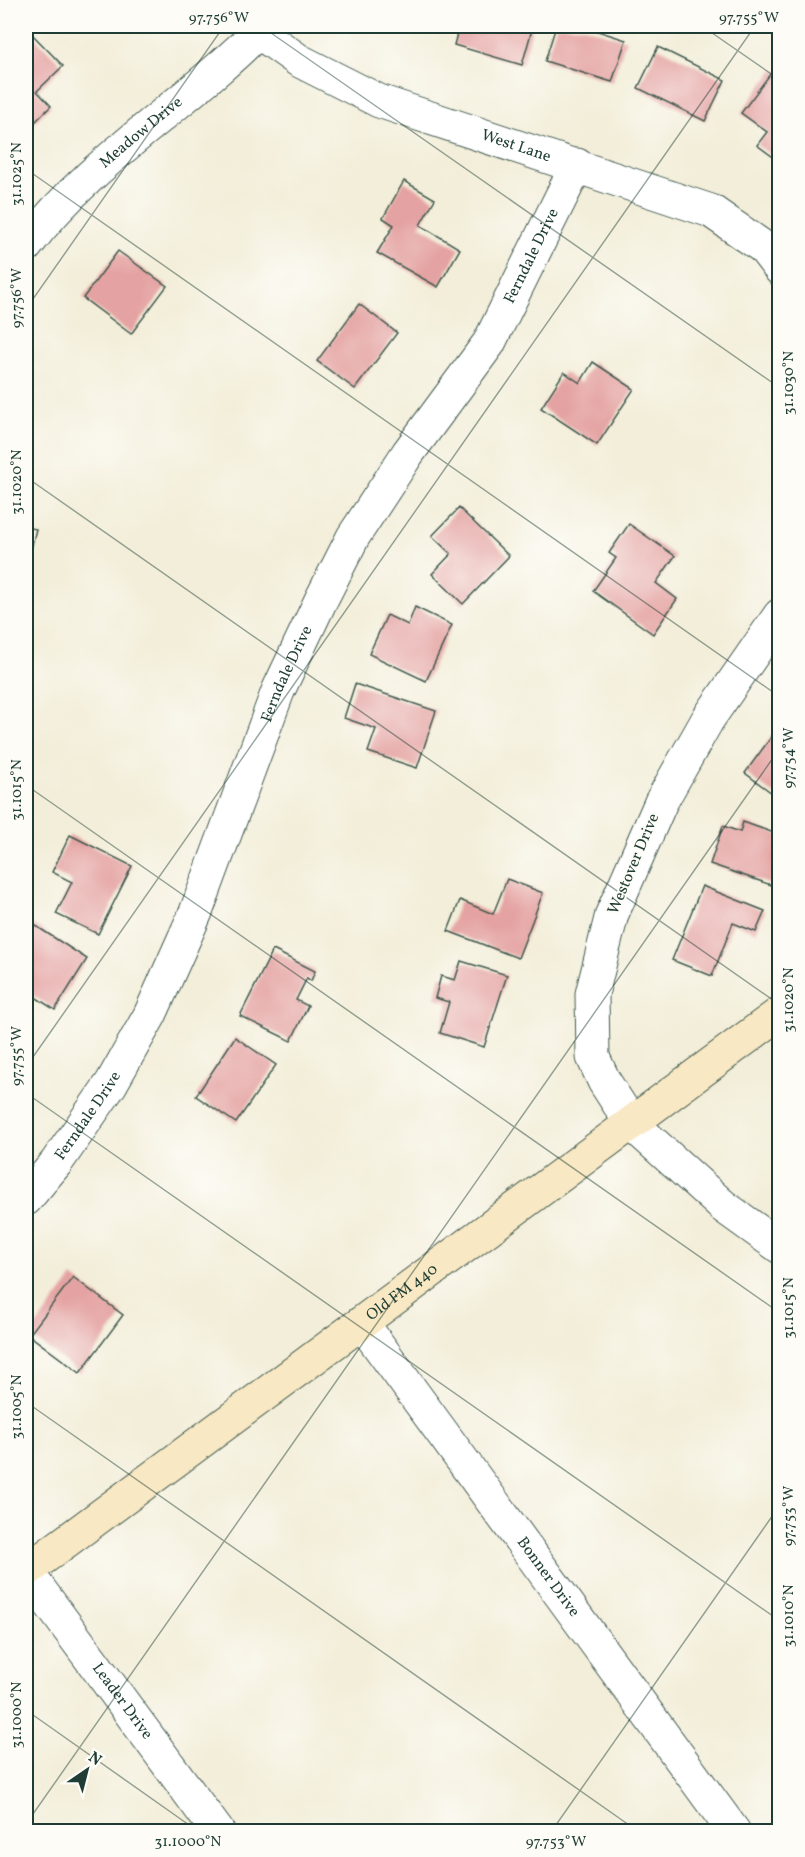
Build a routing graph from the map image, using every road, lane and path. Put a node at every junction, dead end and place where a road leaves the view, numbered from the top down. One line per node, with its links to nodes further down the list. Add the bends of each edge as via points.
1 (257, 28): 2 (street, West Lane, via 298,60 379,102); 3 (street, Meadow Drive, via 92,176)
2 (577, 165): 4 (street, West Lane, via 711,211 762,248); 8 (street, Ferndale Drive, via 489,343 383,491 353,537 320,602 278,691 196,912 150,1015 111,1084)
3 (26, 246)
4 (780, 269)
5 (780, 615): 7 (street, Westover Drive, via 708,718 662,802 612,914 592,994 593,1057)
6 (780, 1013): 7 (street, Old FM 440)
7 (631, 1123): 9 (street, Westover Drive, via 723,1206); 10 (street, Old FM 440)
8 (26, 1199)
9 (780, 1247)
10 (362, 1323): 11 (street, Old FM 440); 13 (street, Bonner Drive)
11 (26, 1571): 12 (street, Leader Drive)
12 (218, 1832)
13 (734, 1832)

